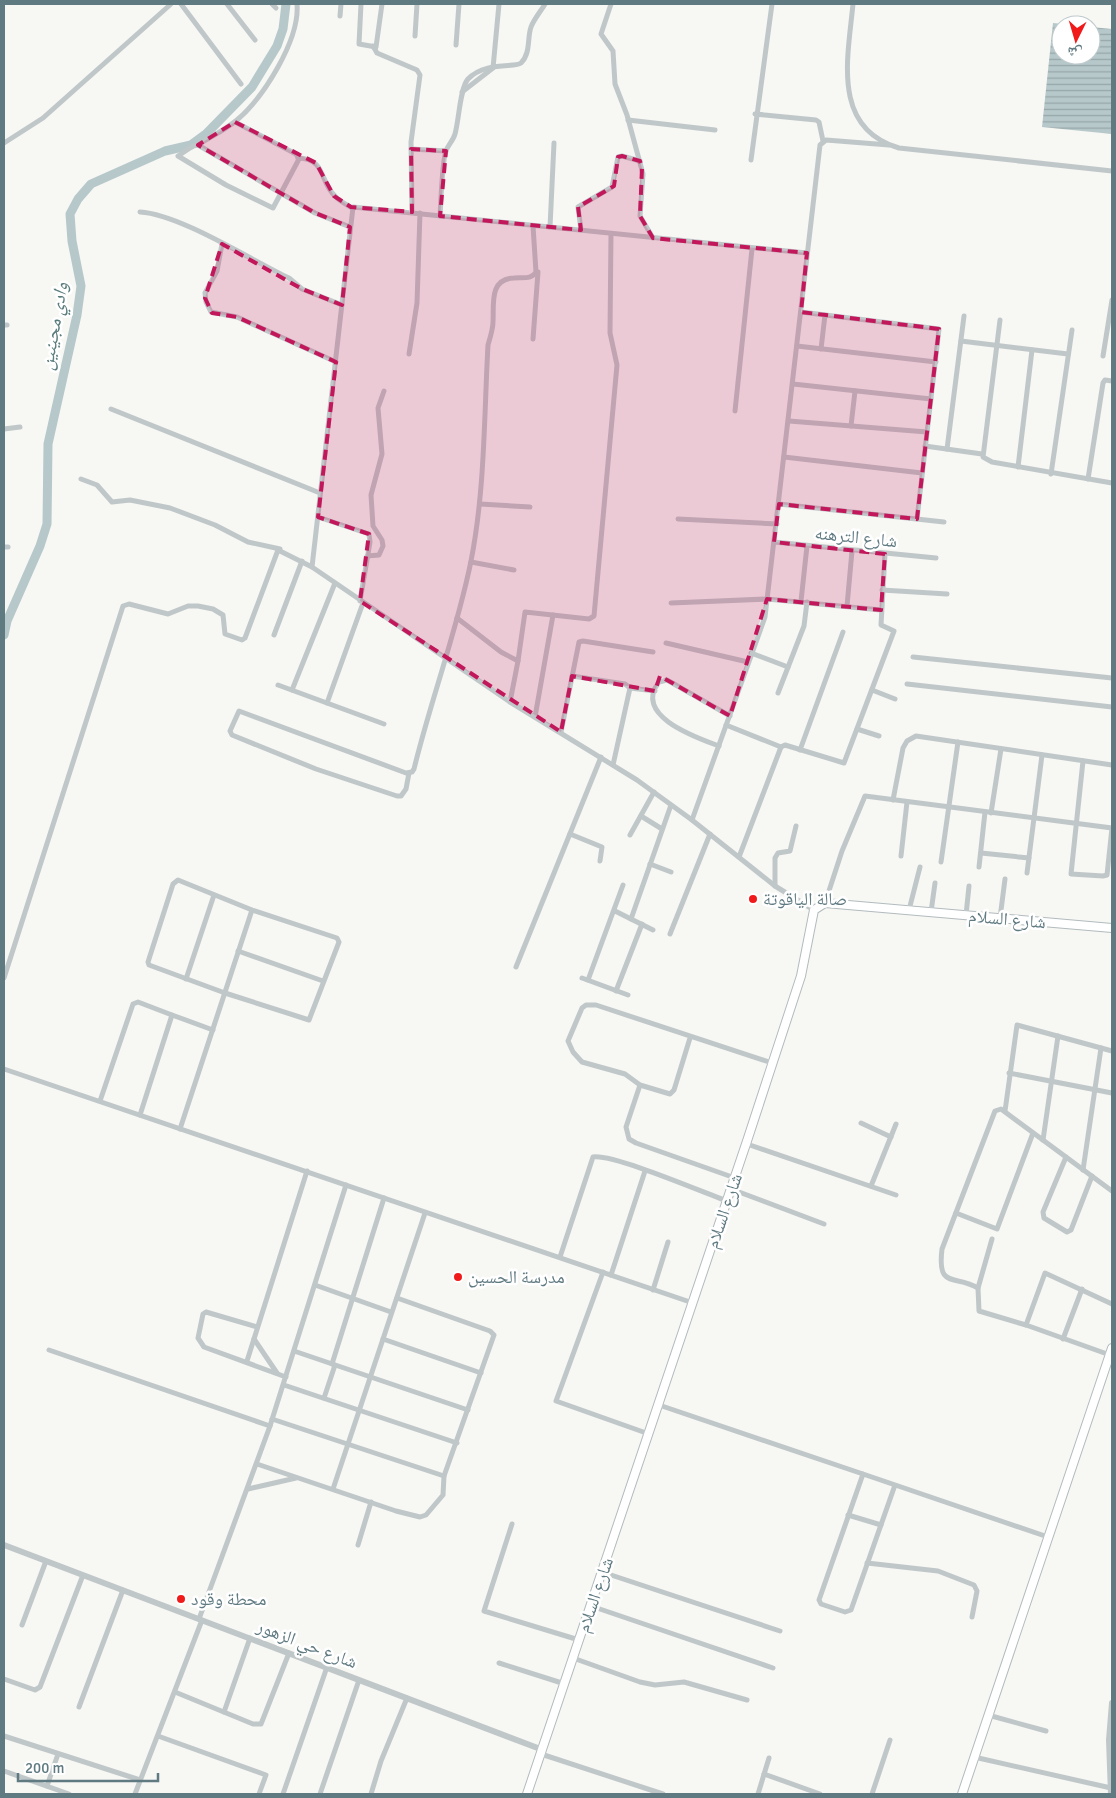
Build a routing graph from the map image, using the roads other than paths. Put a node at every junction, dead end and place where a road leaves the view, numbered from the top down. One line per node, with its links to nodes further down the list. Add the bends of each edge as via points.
1 (172, 4): 27 (street, via 43,118)
2 (181, 4): 21 (street)
3 (227, 4): 17 (street)
4 (297, 4): 24 (street, via 293,32 275,70 254,102)
5 (340, 4): 15 (street)
6 (361, 4): 19 (street, via 359,42)
7 (382, 4): 19 (street, via 378,46)
8 (418, 4): 16 (street)
9 (459, 4): 18 (street)
10 (498, 4): 20 (street)
11 (545, 4): 20 (street, via 531,26 529,46 522,62)
12 (611, 4): 23 (street, via 601,34 614,51 616,84)
13 (772, 4): 22 (street)
14 (853, 4): 30 (street, via 848,90 863,125)
15 (340, 16)
16 (415, 36)
17 (255, 40)
18 (456, 45)
19 (373, 46): 31 (street, via 377,53 419,72)
20 (493, 66): 32 (street, via 469,78 462,92 455,136)
21 (241, 84)
22 (756, 114): 26 (street, via 816,120); 34 (street)
23 (628, 120): 25 (street); 35 (street)
24 (235, 122): 29 (street); 33 (street)
25 (714, 130)
26 (823, 141): 30 (street); 51 (street)
27 (4, 143)
28 (554, 143): 45 (street)
29 (198, 145): 37 (street); 37 (street, via 178,156 270,208 275,206)
30 (889, 145): 36 (street)
31 (411, 149): 32 (street); 40 (street)
32 (446, 151): 42 (street)
33 (298, 158): 37 (street, via 299,163); 38 (street, via 316,163 334,196)
34 (751, 160)
35 (640, 161): 46 (street, via 618,157 612,187 578,207); 48 (street, via 643,174 640,216)
36 (1112, 171)
37 (281, 193): 44 (street, via 315,213)
38 (352, 208): 40 (street); 44 (street)
39 (140, 212): 49 (street, via 156,214)
40 (412, 212): 41 (street)
41 (420, 213): 42 (street); 66 (street, via 417,303)
42 (440, 216): 43 (street)
43 (533, 226): 45 (street); 52 (street)
44 (350, 227): 54 (street)
45 (550, 227): 46 (street)
46 (581, 230): 47 (street)
47 (611, 234): 48 (street); 122 (street, via 610,333 617,365 594,616 589,620)
48 (653, 238): 50 (street)
49 (222, 244): 54 (street, via 288,278 302,289); 69 (street, via 217,271 205,293 210,312 238,316)
50 (752, 249): 51 (street); 77 (street)
51 (807, 253): 55 (street)
52 (538, 269): 60 (street); 94 (street, via 529,278 503,281 493,294)
53 (1112, 300): 68 (street)
54 (342, 305): 69 (street)
55 (802, 312): 56 (street); 62 (street)
56 (825, 314): 64 (street); 70 (street, via 937,328)
57 (964, 316): 61 (street)
58 (1000, 320): 63 (street)
59 (1072, 330): 67 (street)
60 (533, 339)
61 (961, 341): 63 (street); 84 (street)
62 (798, 346): 64 (street); 72 (street)
63 (996, 346): 65 (street); 85 (street)
64 (821, 349): 70 (street)
65 (1032, 350): 67 (street); 87 (street)
66 (409, 354)
67 (1068, 354): 89 (street)
68 (1103, 356)
69 (336, 362): 93 (street)
70 (936, 362): 75 (street)
71 (1112, 381): 91 (street, via 1103,383)
72 (793, 384): 74 (street); 78 (street)
73 (384, 391): 107 (street, via 378,408 381,462 370,495 373,526 383,546 379,555)
74 (855, 391): 75 (street); 79 (street)
75 (931, 399): 82 (street)
76 (111, 409): 93 (street)
77 (735, 411)
78 (789, 421): 79 (street); 86 (street)
79 (851, 426): 82 (street)
80 (20, 427): 81 (street)
81 (4, 430)
82 (927, 432): 83 (street)
83 (925, 446): 84 (street); 88 (street)
84 (947, 449): 85 (street)
85 (982, 454): 87 (street, via 992,462)
86 (784, 457): 88 (street); 95 (street)
87 (1018, 467): 89 (street)
88 (922, 473): 99 (street)
89 (1051, 474): 91 (street)
90 (81, 479): 104 (street, via 96,485 112,502 130,500 170,508 248,542)
91 (1088, 479): 92 (street)
92 (1112, 482)
93 (320, 494): 97 (street)
94 (480, 504): 96 (street); 110 (street)
95 (779, 504): 99 (street); 101 (street)
96 (530, 507)
97 (318, 517): 107 (street, via 369,534); 111 (street)
98 (678, 519): 101 (street)
99 (916, 519): 100 (street)
100 (944, 522)
101 (777, 524): 102 (street)
102 (774, 542): 103 (street, شارع الترهنه); 116 (street)
103 (807, 546): 105 (street, شارع الترهنه); 117 (street)
104 (280, 550): 109 (street); 213 (street, via 244,639 234,639 225,634 223,615 209,608 188,606 168,614 129,604 123,606)
105 (852, 551): 106 (street, شارع الترهنه); 120 (street)
106 (886, 554): 108 (street, شارع الترهنه); 114 (street)
107 (367, 556): 118 (street)
108 (936, 558)
109 (302, 562): 111 (street); 125 (street)
110 (471, 562): 112 (street); 123 (street)
111 (312, 567): 113 (street)
112 (514, 570)
113 (335, 583): 118 (street); 139 (street)
114 (882, 590): 115 (street); 121 (street)
115 (947, 594)
116 (767, 599): 117 (street); 119 (street); 128 (street, via 764,618)
117 (804, 601): 120 (street); 133 (street, via 804,626)
118 (361, 602): 130 (street); 145 (street)
119 (671, 603)
120 (847, 606): 121 (street)
121 (881, 610): 140 (street, via 881,626 894,631)
122 (553, 615): 131 (street, via 525,612); 148 (street)
123 (457, 618): 130 (street); 131 (street, via 501,652)
124 (843, 632): 158 (street)
125 (274, 635)
126 (666, 643): 132 (street)
127 (653, 652): 134 (street, via 580,641)
128 (751, 653): 132 (street); 133 (street)
129 (913, 657): 135 (street)
130 (445, 659): 144 (street); 164 (street, via 414,769)
131 (518, 660): 144 (street)
132 (748, 662): 147 (street)
133 (788, 667): 142 (street)
134 (572, 676): 138 (street, via 625,684); 152 (street)
135 (1112, 678)
136 (907, 684): 146 (street)
137 (278, 685): 139 (street)
138 (630, 688): 141 (street); 162 (street)
139 (292, 690): 145 (street)
140 (872, 690): 143 (street); 151 (street)
141 (655, 691): 147 (street, via 659,682 667,680); 155 (street, via 654,704 661,716 680,730)
142 (778, 693)
143 (895, 699)
144 (510, 702): 148 (street)
145 (327, 703): 149 (street)
146 (1112, 707)
147 (730, 716): 150 (street)
148 (535, 717): 152 (street)
149 (384, 724)
150 (726, 725): 155 (street); 156 (street)
151 (858, 729): 153 (street); 158 (street, via 844,763)
152 (561, 732): 160 (street)
153 (879, 736)
154 (958, 742): 157 (street); 166 (street, via 910,738 903,748); 169 (street)
155 (719, 746): 173 (street)
156 (781, 747): 158 (street, via 785,745); 183 (street)
157 (1001, 749): 159 (street); 170 (street)
158 (800, 750)
159 (1042, 755): 161 (street); 172 (street)
160 (601, 757): 162 (street); 178 (street)
161 (1083, 761): 163 (street); 174 (street)
162 (613, 765): 165 (street)
163 (1112, 766)
164 (409, 773): 164 (street, via 239,711 230,731 232,736 316,769 397,796 404,793)
165 (654, 792): 168 (street); 171 (street)
166 (893, 800): 167 (street); 198 (street, via 864,797)
167 (907, 802): 169 (street); 182 (street)
168 (671, 804): 173 (street); 177 (street)
169 (948, 807): 170 (street); 186 (street)
170 (988, 812): 172 (street); 181 (street)
171 (640, 816): 177 (street); 180 (street)
172 (1033, 818): 174 (street); 184 (street)
173 (692, 820): 179 (street)
174 (1074, 824): 176 (street); 176 (street, via 1072,875 1107,875)
175 (796, 826): 195 (street, via 790,851 778,853 775,858)
176 (1112, 828)
177 (662, 829): 187 (street)
178 (570, 834): 185 (street, via 602,847); 212 (street)
179 (710, 834): 183 (street); 210 (street)
180 (630, 835)
181 (981, 853): 184 (street); 189 (street)
182 (901, 856)
183 (739, 857): 195 (street)
184 (1029, 858): 191 (street)
185 (600, 861)
186 (941, 862)
187 (650, 864): 190 (street); 206 (street)
188 (920, 867): 201 (street)
189 (979, 867)
190 (671, 872)
191 (1027, 873)
192 (1005, 880): 205 (street)
193 (935, 884): 203 (street)
194 (624, 885): 202 (street)
195 (775, 886): 200 (street)
196 (969, 886): 204 (street)
197 (214, 895): 199 (street); 215 (street); 215 (street, via 178,880 173,884 148,964)
198 (825, 903): 200 (main road); 201 (main road, شارع السلام)
199 (252, 910): 211 (street); 217 (street, via 338,938)
200 (814, 910): 227 (main road, شارع السلام, via 804,963)
201 (909, 910): 203 (main road, شارع السلام)
202 (615, 911): 206 (street); 216 (street)
203 (931, 912): 204 (main road, شارع السلام)
204 (966, 915): 205 (main road, شارع السلام)
205 (1000, 918): 208 (main road, شارع السلام)
206 (631, 919): 207 (street)
207 (642, 924): 209 (street); 218 (street)
208 (1112, 928)
209 (653, 930)
210 (670, 934)
211 (238, 951): 217 (street); 219 (street)
212 (516, 967)
213 (4, 978)
214 (582, 978): 216 (street)
215 (186, 979): 219 (street)
216 (588, 980): 218 (street)
217 (324, 981): 219 (street, via 308,1020)
218 (616, 991): 220 (street)
219 (225, 993): 222 (street)
220 (628, 995)
221 (172, 1015): 222 (street); 234 (street, via 134,1003); 236 (street)
222 (213, 1030): 239 (street)
223 (1058, 1036): 225 (street); 229 (street, via 1016,1026); 230 (street)
224 (690, 1038): 227 (street); 231 (street, via 673,1092); 231 (street, via 604,1007 591,1004 582,1008 568,1037 572,1052 582,1062 625,1074)
225 (1101, 1048): 226 (street); 232 (street)
226 (1112, 1051)
227 (772, 1063): 243 (main road, شارع السلام)
228 (4, 1069): 234 (street)
229 (1010, 1074): 230 (street); 235 (street)
230 (1052, 1082): 232 (street); 242 (street)
231 (640, 1085): 249 (street, via 626,1127 632,1141)
232 (1095, 1090): 233 (street); 245 (street)
233 (1112, 1093)
234 (100, 1102): 236 (street)
235 (1005, 1112): 240 (street); 258 (street, via 999,1108 995,1111)
236 (140, 1115): 239 (street)
237 (861, 1123): 241 (street)
238 (896, 1124): 241 (street)
239 (180, 1129): 246 (street)
240 (1033, 1133): 242 (street); 258 (street, via 997,1229)
241 (891, 1136): 251 (street)
242 (1044, 1140): 244 (street)
243 (746, 1144): 249 (main road, شارع السلام); 251 (street)
244 (1066, 1157): 245 (street); 248 (street, via 1043,1212 1044,1218 1053,1225 1067,1232 1070,1230)
245 (1083, 1170): 248 (street)
246 (307, 1171): 250 (street); 275 (street)
247 (645, 1171): 256 (street); 262 (street, via 596,1156 591,1159); 264 (street)
248 (1092, 1176): 253 (street)
249 (735, 1178): 252 (main road, شارع السلام)
250 (346, 1185): 255 (street); 265 (street)
251 (871, 1186): 254 (street)
252 (732, 1189): 256 (main road, شارع السلام); 259 (street)
253 (1112, 1191)
254 (896, 1195)
255 (384, 1198): 257 (street); 270 (street)
256 (727, 1201): 271 (main road, شارع السلام)
257 (424, 1212): 262 (street); 269 (street)
258 (956, 1213): 266 (street, via 942,1250 942,1274 950,1280)
259 (824, 1224)
260 (992, 1239): 266 (street)
261 (668, 1242): 268 (street)
262 (560, 1257): 263 (street)
263 (603, 1272): 264 (street); 295 (street, via 556,1401)
264 (611, 1275): 268 (street)
265 (315, 1285): 270 (street); 280 (street)
266 (978, 1288): 274 (street, via 979,1311)
267 (1082, 1289): 272 (street); 274 (street, via 1045,1273); 278 (street)
268 (653, 1290): 271 (street)
269 (397, 1298): 273 (street); 285 (street, via 492,1332 494,1338)
270 (354, 1299): 273 (street); 283 (street)
271 (693, 1303): 290 (main road, شارع السلام)
272 (1112, 1304)
273 (392, 1312): 277 (street)
274 (1026, 1325): 278 (street)
275 (257, 1327): 276 (street); 282 (street, via 208,1312 203,1314 198,1338 200,1344)
276 (254, 1339): 282 (street); 284 (street)
277 (383, 1339): 285 (street); 287 (street)
278 (1063, 1339): 281 (street)
279 (49, 1350): 294 (street)
280 (294, 1351): 283 (street); 286 (street)
281 (1111, 1351): 309 (main road)
282 (247, 1362): 284 (street)
283 (333, 1365): 287 (street); 289 (street)
284 (277, 1373): 286 (street)
285 (482, 1373): 292 (street)
286 (286, 1377): 288 (street)
287 (370, 1378): 291 (street); 292 (street)
288 (284, 1385): 289 (street); 293 (street)
289 (324, 1398): 291 (street)
290 (659, 1405): 295 (main road, شارع السلام); 299 (street)
291 (359, 1410): 296 (street); 297 (street)
292 (468, 1410): 297 (street)
293 (272, 1419): 294 (street); 296 (street)
294 (270, 1426): 298 (street)
295 (650, 1434): 314 (main road, شارع السلام)
296 (348, 1443): 300 (street); 304 (street)
297 (457, 1443): 300 (street)
298 (257, 1464): 301 (street); 303 (street)
299 (863, 1474): 302 (street); 306 (street)
300 (444, 1476): 305 (street, via 442,1495 423,1517)
301 (296, 1478): 303 (street); 304 (street)
302 (895, 1485): 308 (street); 309 (street)
303 (248, 1489): 319 (street)
304 (333, 1489): 305 (street)
305 (371, 1502): 311 (street)
306 (848, 1515): 308 (street); 313 (street, via 819,1603 845,1612 851,1610)
307 (512, 1524): 323 (street, via 484,1610)
308 (881, 1525): 313 (street)
309 (1048, 1537): 338 (main road)
310 (4, 1545): 312 (street, شارع حي الزهور)
311 (358, 1545)
312 (46, 1561): 315 (street, شارع حي الزهور); 320 (street)
313 (867, 1563): 318 (street, via 938,1571 974,1585 977,1591)
314 (602, 1572): 317 (main road, شارع السلام); 321 (street)
315 (83, 1575): 316 (street, شارع حي الزهور); 329 (street, via 40,1687 35,1690)
316 (123, 1590): 319 (street, شارع حي الزهور); 336 (street)
317 (591, 1606): 323 (main road, شارع السلام); 328 (street)
318 (972, 1616)
319 (200, 1619): 322 (street, شارع حي الزهور); 332 (street)
320 (22, 1625)
321 (780, 1631)
322 (250, 1638): 324 (street, شارع حي الزهور); 337 (street)
323 (579, 1640): 325 (main road, شارع السلام)
324 (289, 1653): 327 (street, شارع حي الزهور); 337 (street, via 264,1722 253,1724)
325 (573, 1658): 331 (main road, شارع السلام); 334 (street, via 640,1682 655,1685 684,1682)
326 (499, 1664): 331 (street)
327 (327, 1667): 330 (street, شارع حي الزهور); 356 (street)
328 (773, 1668)
329 (4, 1679)
330 (359, 1680): 333 (street, شارع حي الزهور); 357 (street)
331 (565, 1684): 343 (main road, شارع السلام)
332 (175, 1692): 337 (street); 341 (street)
333 (407, 1698): 343 (street, شارع حي الزهور); 358 (street)
334 (747, 1700)
335 (1112, 1704): 347 (street)
336 (79, 1707)
337 (224, 1712)
338 (988, 1715): 339 (street); 345 (main road)
339 (1046, 1731)
340 (4, 1736): 344 (street)
341 (158, 1736): 350 (street); 355 (street, via 266,1775)
342 (890, 1740): 363 (street)
343 (542, 1752): 359 (main road, شارع السلام); 360 (street)
344 (58, 1754): 350 (street); 351 (street)
345 (974, 1757): 352 (street); 364 (main road)
346 (769, 1758): 349 (street)
347 (1111, 1765): 352 (street)
348 (4, 1771): 351 (street)
349 (764, 1774): 361 (street); 362 (street)
350 (140, 1780): 354 (street)
351 (47, 1786): 353 (street)
352 (1111, 1791)
353 (69, 1794)
354 (135, 1794)
355 (259, 1794)
356 (283, 1794)
357 (320, 1794)
358 (371, 1794)
359 (527, 1794)
360 (663, 1794)
361 (758, 1794)
362 (820, 1794)
363 (872, 1794)
364 (962, 1794)

